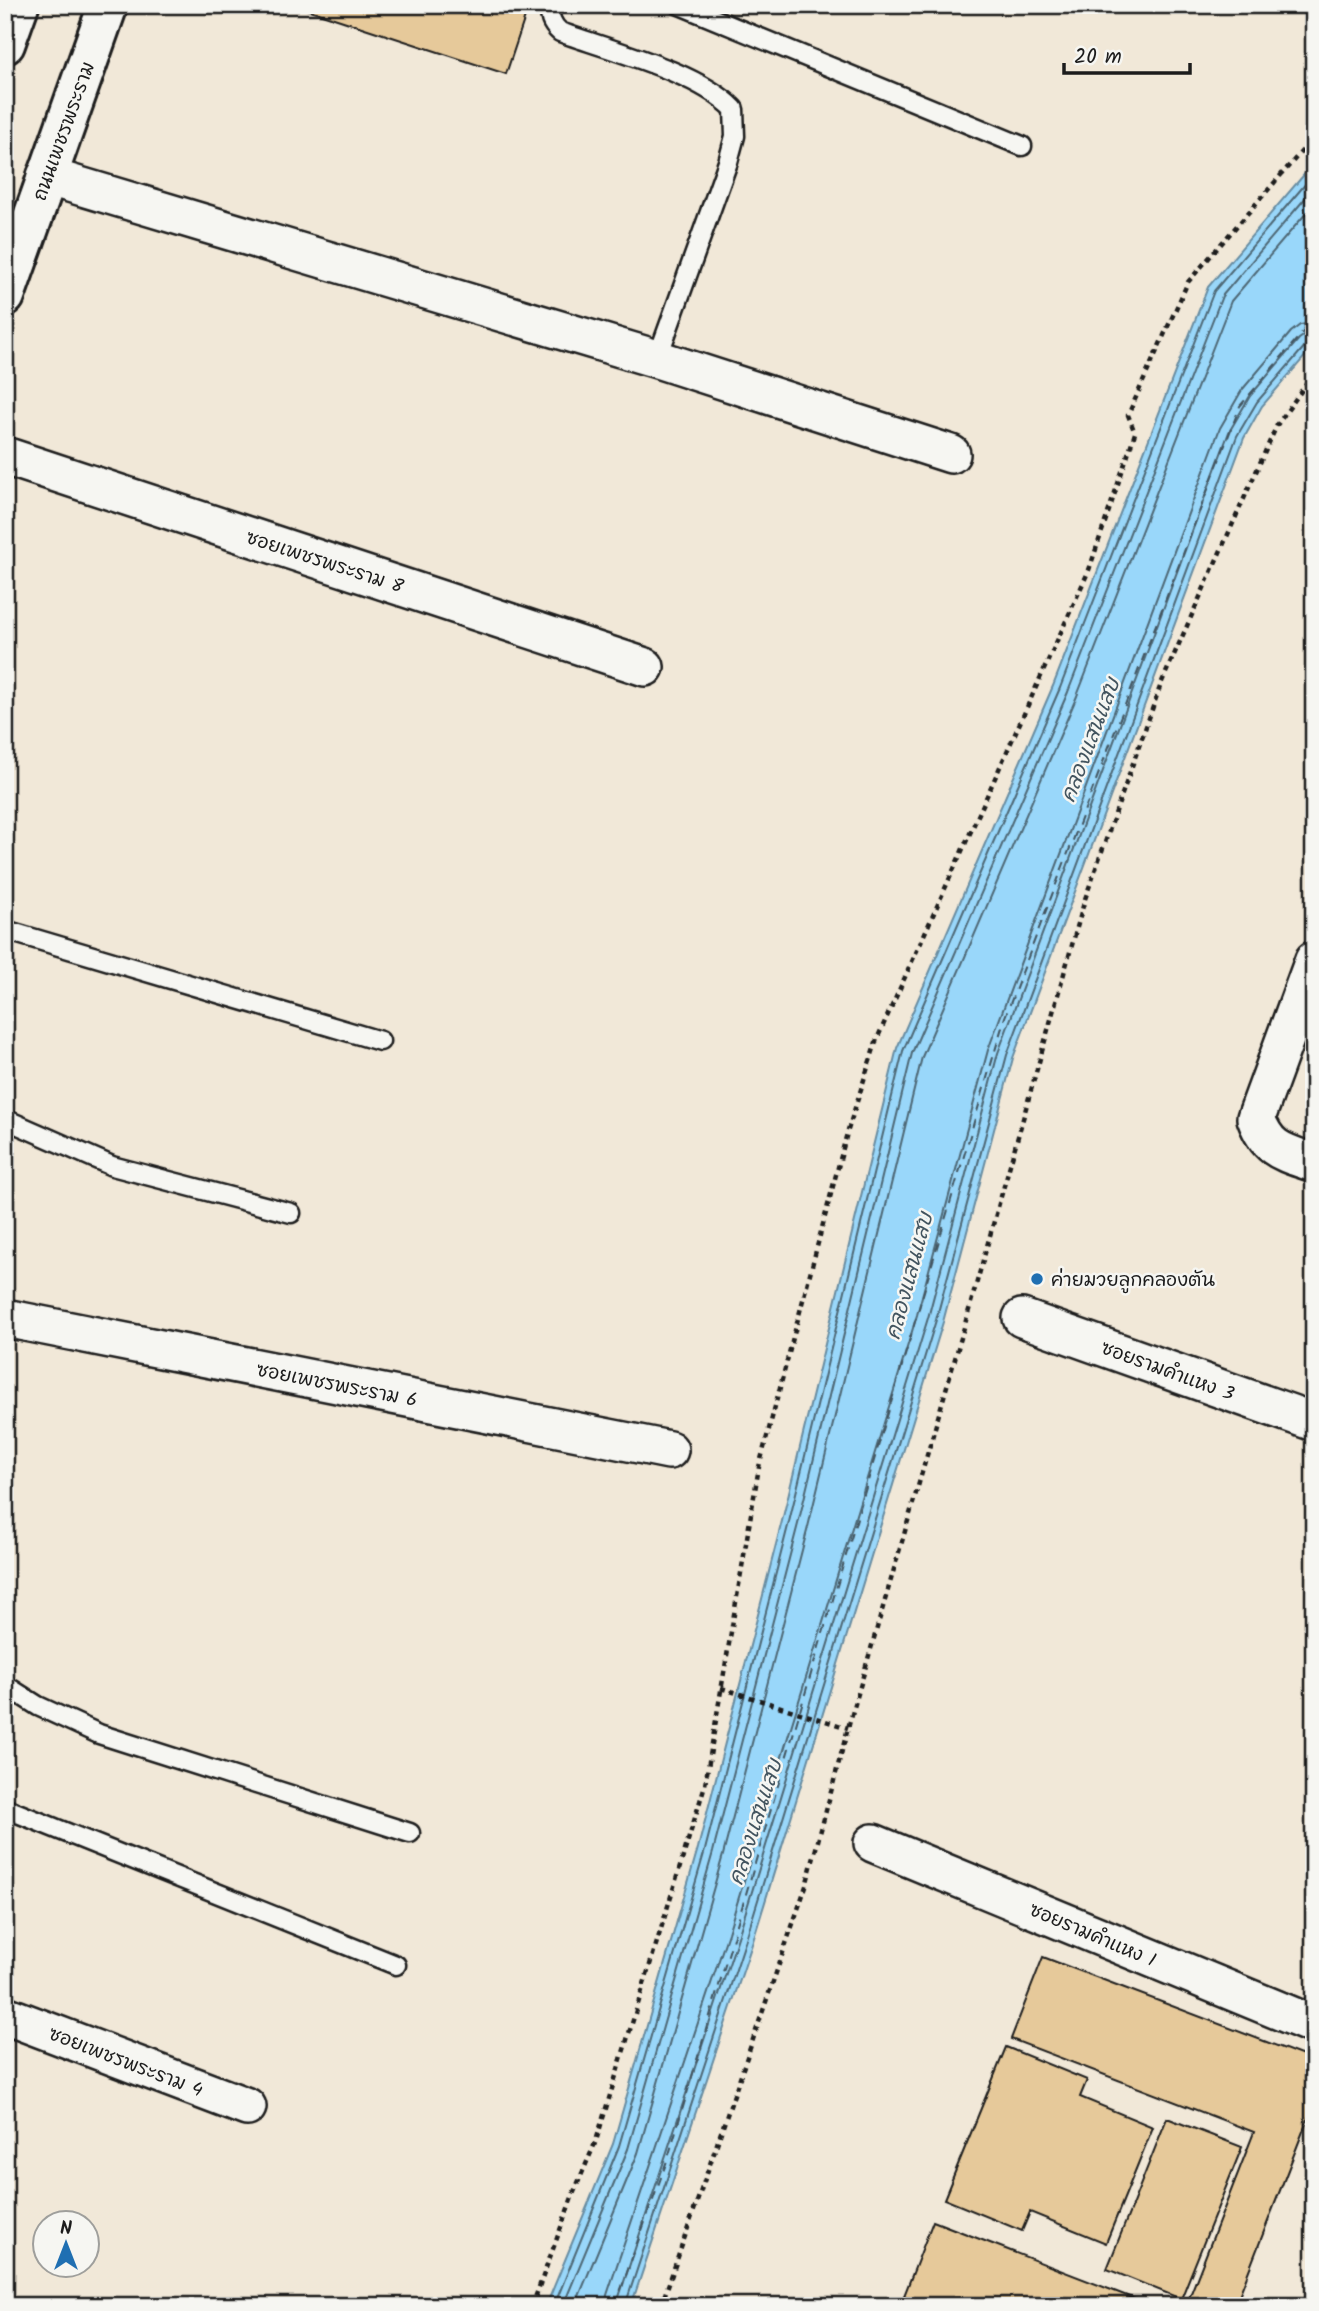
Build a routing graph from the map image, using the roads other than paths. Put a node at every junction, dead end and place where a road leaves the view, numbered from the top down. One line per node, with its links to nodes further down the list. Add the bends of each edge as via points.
1 (19, 5): 5 (street)
2 (108, 5): 7 (street, ถนนเพชรพระราม)
3 (550, 5): 9 (lane, via 552,25 560,32 675,73 720,96 734,109 735,136 728,162)
4 (680, 5): 6 (lane)
5 (5, 44)
6 (1022, 146)
7 (46, 176): 8 (street, ถนนเพชรพระราม); 9 (street)
8 (5, 296)
9 (657, 359): 10 (street)
10 (951, 454)
11 (5, 456): 12 (street, ซอยเพชรพระราม 8)
12 (645, 667)
13 (5, 930): 15 (lane)
14 (1314, 960): 17 (street, via 1256,1118 1262,1135 1278,1150)
15 (380, 1041)
16 (5, 1119): 18 (lane, via 112,1166)
17 (1314, 1163)
18 (290, 1213)
19 (5, 1318): 22 (street, ซอยเพชรพระราม 6)
20 (1022, 1318): 21 (street, ซอยรามคำแหง 3)
21 (1314, 1422)
22 (669, 1450)
23 (5, 1685): 25 (lane, via 99,1734)
24 (5, 1808): 27 (lane)
25 (410, 1833)
26 (873, 1843): 29 (street, ซอยรามคำแหง 1)
27 (396, 1965)
28 (5, 2015): 30 (street, ซอยเพชรพระราม 4)
29 (1314, 2025)
30 (247, 2107)

